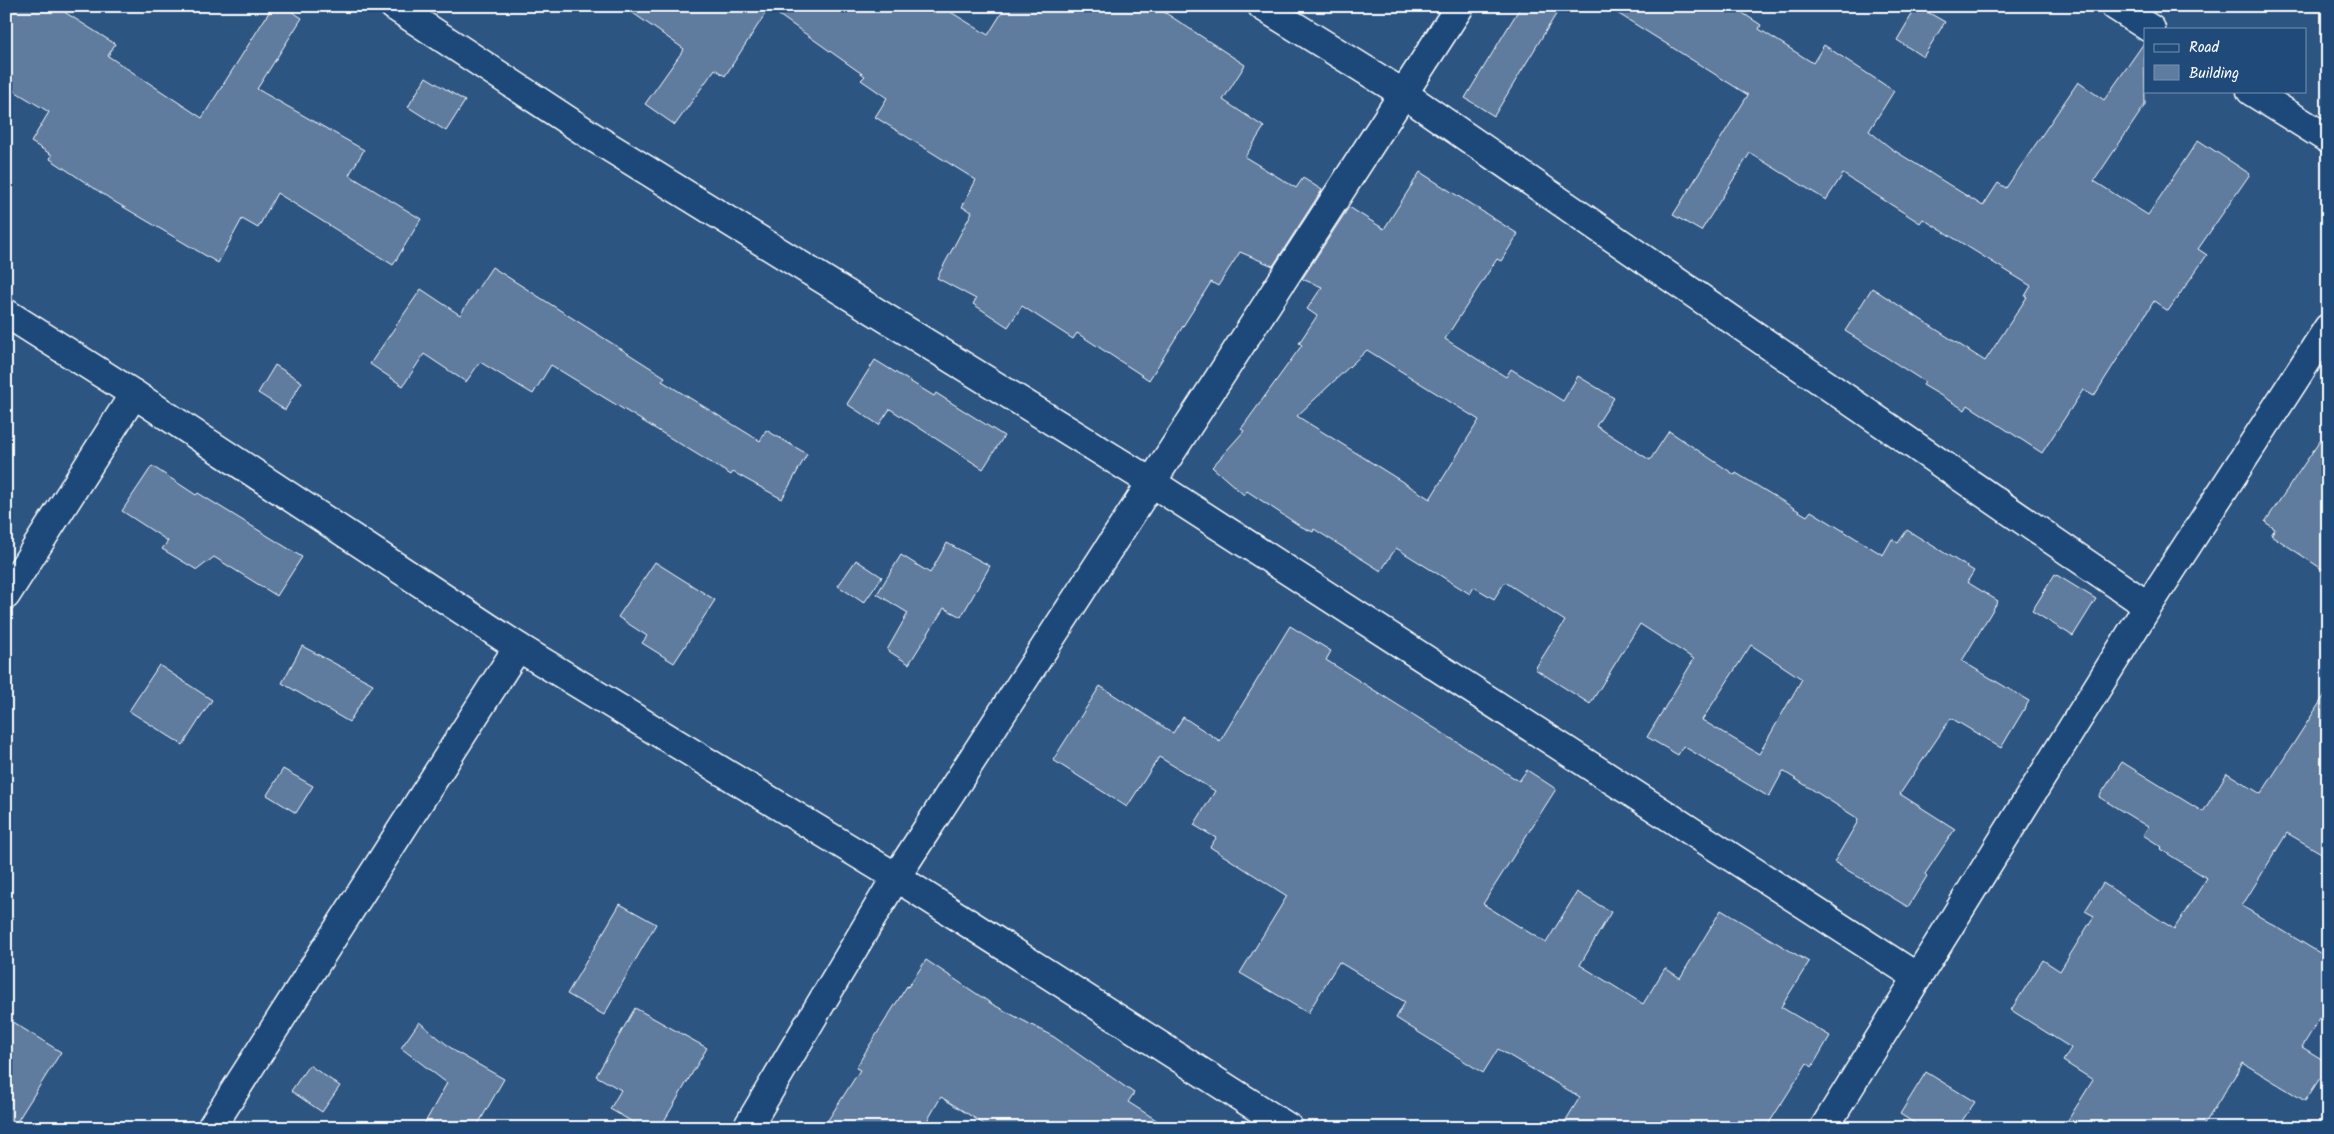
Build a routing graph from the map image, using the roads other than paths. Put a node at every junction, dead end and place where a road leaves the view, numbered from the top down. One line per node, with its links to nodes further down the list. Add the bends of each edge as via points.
1 (394, 6): 12 (street, via 593,138)
2 (1262, 6): 7 (street)
3 (1460, 6): 7 (street)
4 (2115, 6): 5 (street)
5 (2149, 28)
6 (2253, 92): 8 (street)
7 (1404, 94): 12 (street); 14 (street)
8 (2328, 139)
9 (6, 313): 11 (street)
10 (2328, 328): 14 (street)
11 (134, 394): 13 (street); 15 (street)
12 (1150, 482): 16 (street); 17 (street)
13 (6, 595)
14 (2148, 606): 17 (street)
15 (518, 647): 16 (street); 18 (street)
16 (896, 877): 19 (street); 20 (street)
17 (1917, 977): 21 (street)
18 (211, 1128)
19 (747, 1128)
20 (1289, 1128)
21 (1824, 1128)

